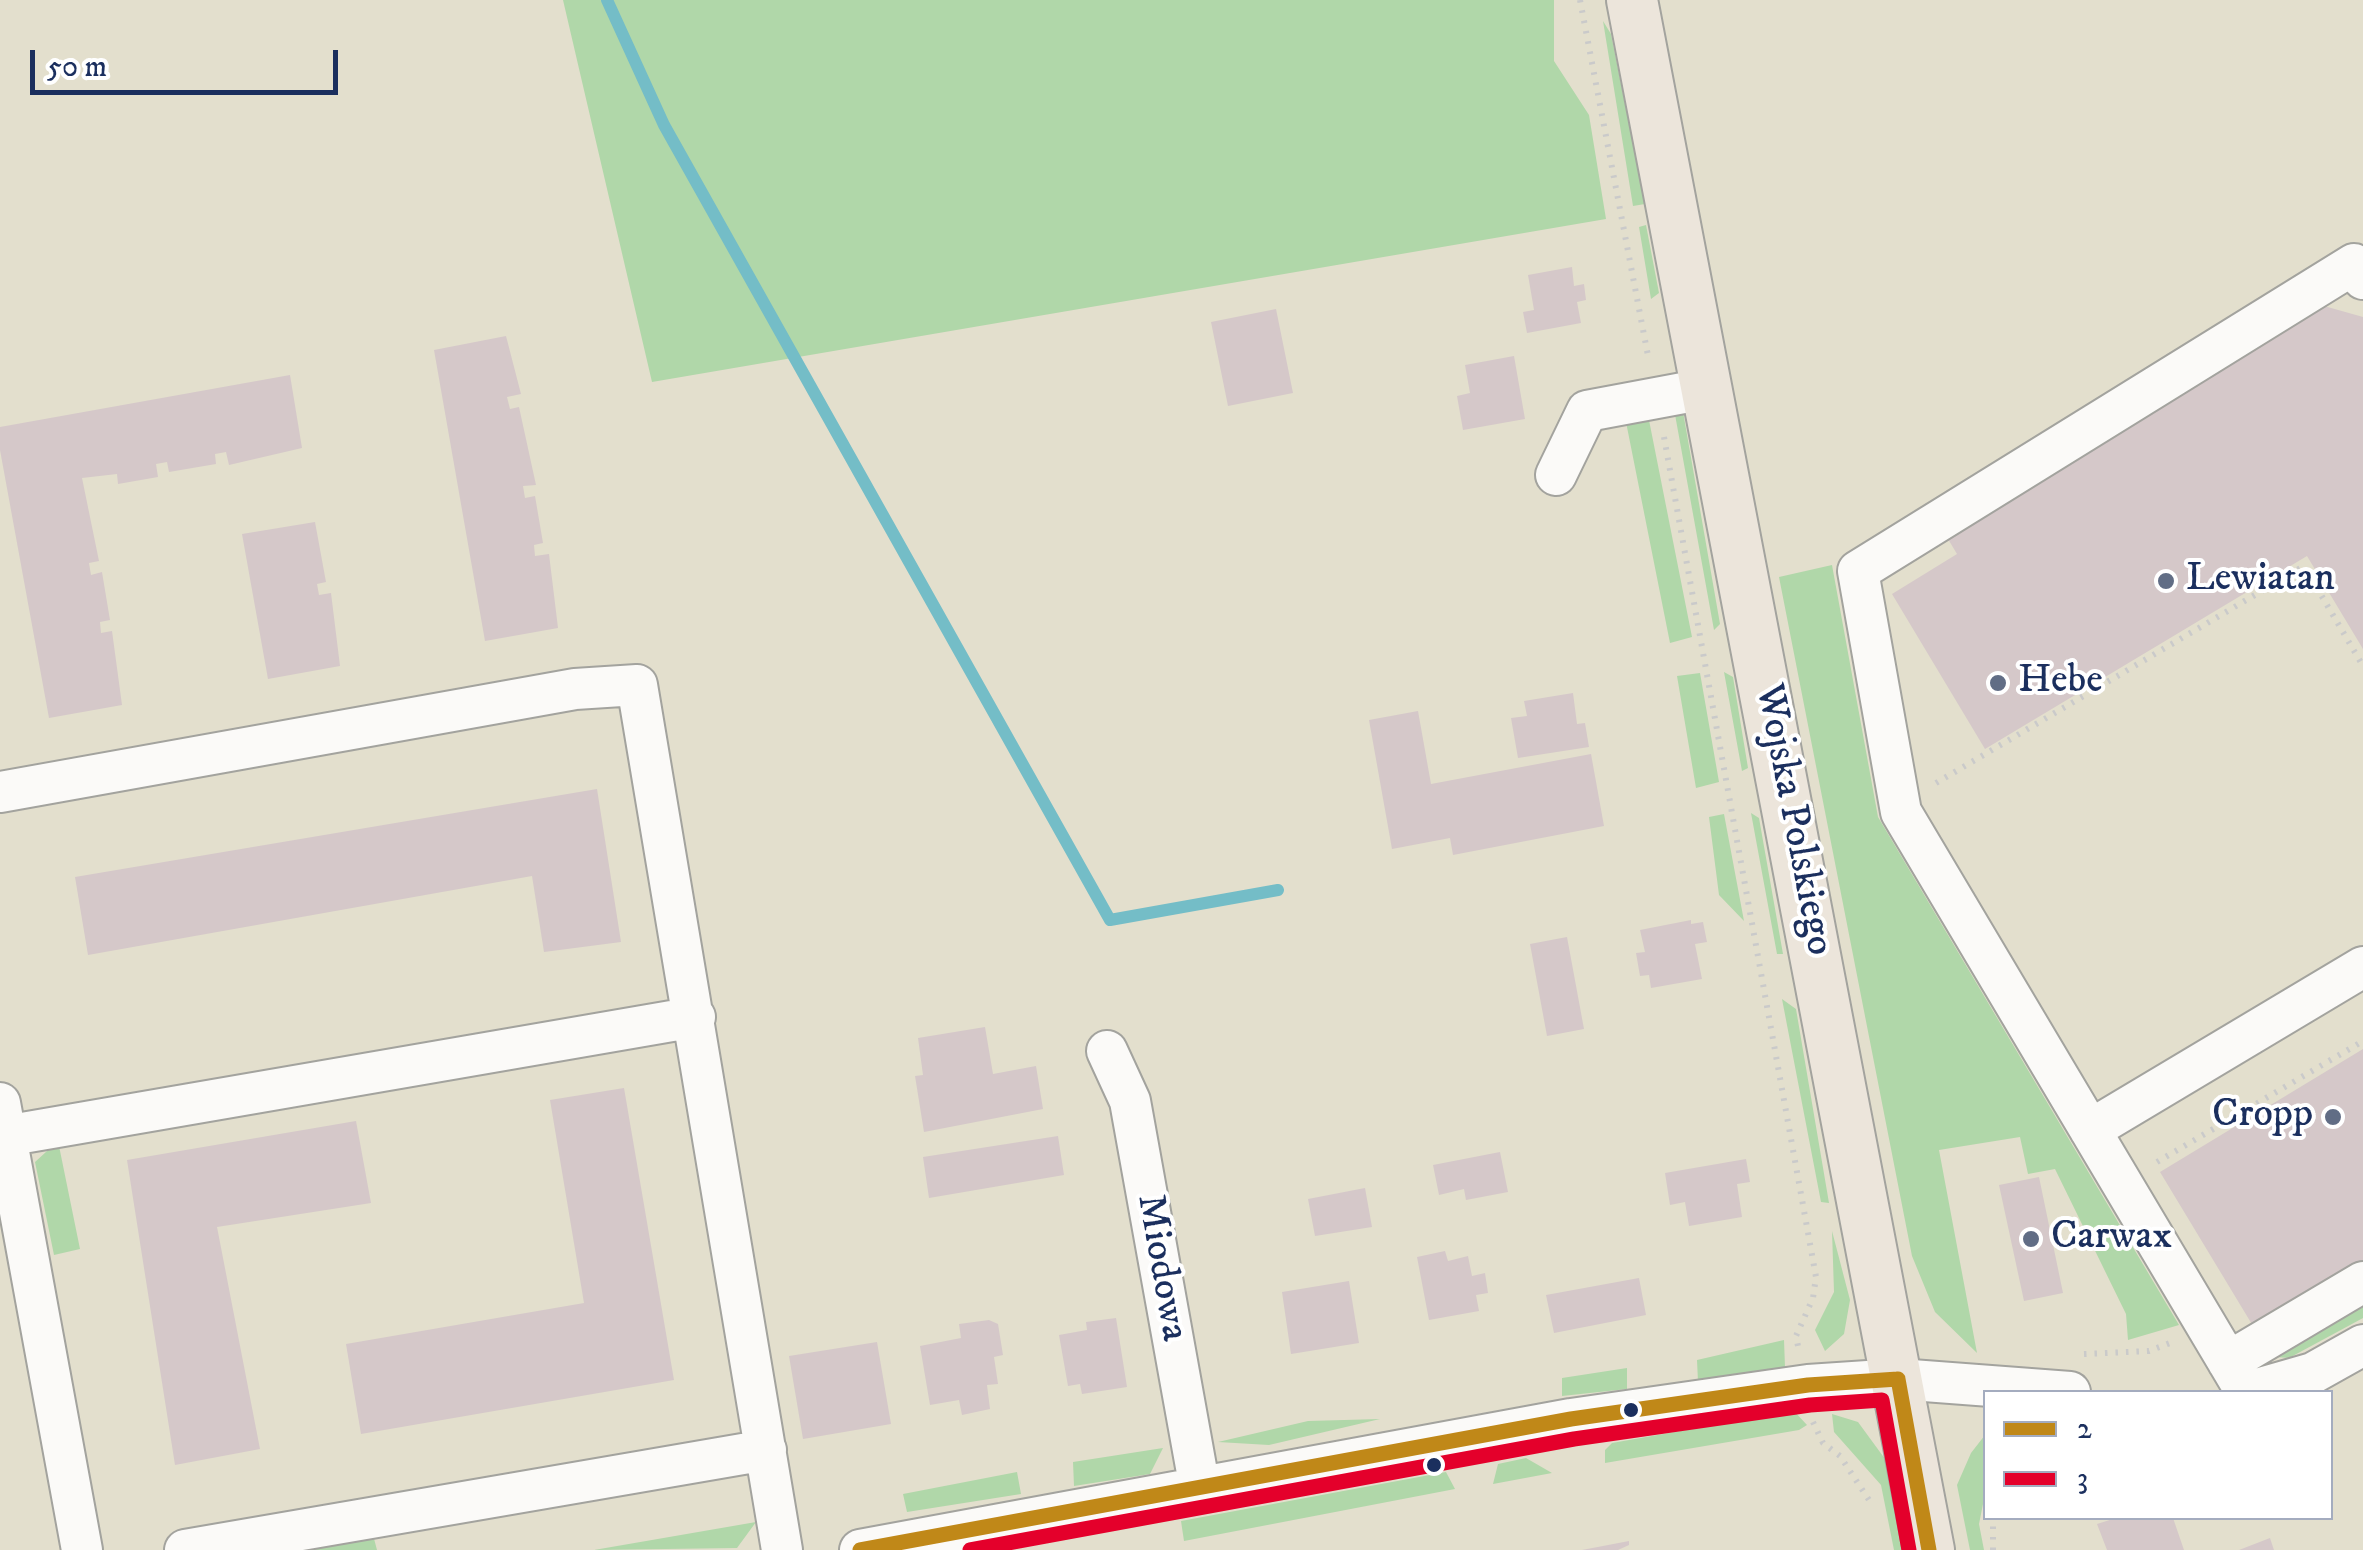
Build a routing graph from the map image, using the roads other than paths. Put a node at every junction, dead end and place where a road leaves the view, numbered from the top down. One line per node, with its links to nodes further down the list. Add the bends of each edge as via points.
1 (1632, 0): 3 (main road, Wojska Polskiego)
2 (1641, 0): 3 (main road, Wojska Polskiego)
3 (1653, 91): 5 (main road, Wojska Polskiego)
4 (2363, 279): 12 (street, via 2354,264 1858,571 1899,805)
5 (1710, 388): 6 (street, via 1587,411); 16 (main road, Wojska Polskiego)
6 (1556, 475)
7 (0, 792): 9 (street, via 575,689 636,685)
8 (2363, 967): 12 (street)
9 (695, 1017): 11 (street); 18 (street)
10 (1107, 1052): 19 (street, Miodowa, via 1130,1102)
11 (3, 1120): 20 (street)
12 (2090, 1130): 17 (street)
13 (2363, 1282): 17 (street)
14 (2363, 1345): 17 (street, via 2313,1373)
15 (2074, 1373): 16 (street)
16 (1898, 1379): 19 (street, via 1808,1384 1570,1419); 24 (main road, Wojska Polskiego)
17 (2240, 1382)
18 (766, 1450): 21 (street); 22 (street)
19 (1200, 1489): 23 (street)
20 (82, 1550)
21 (186, 1550)
22 (782, 1550)
23 (860, 1550)
24 (1929, 1550)

